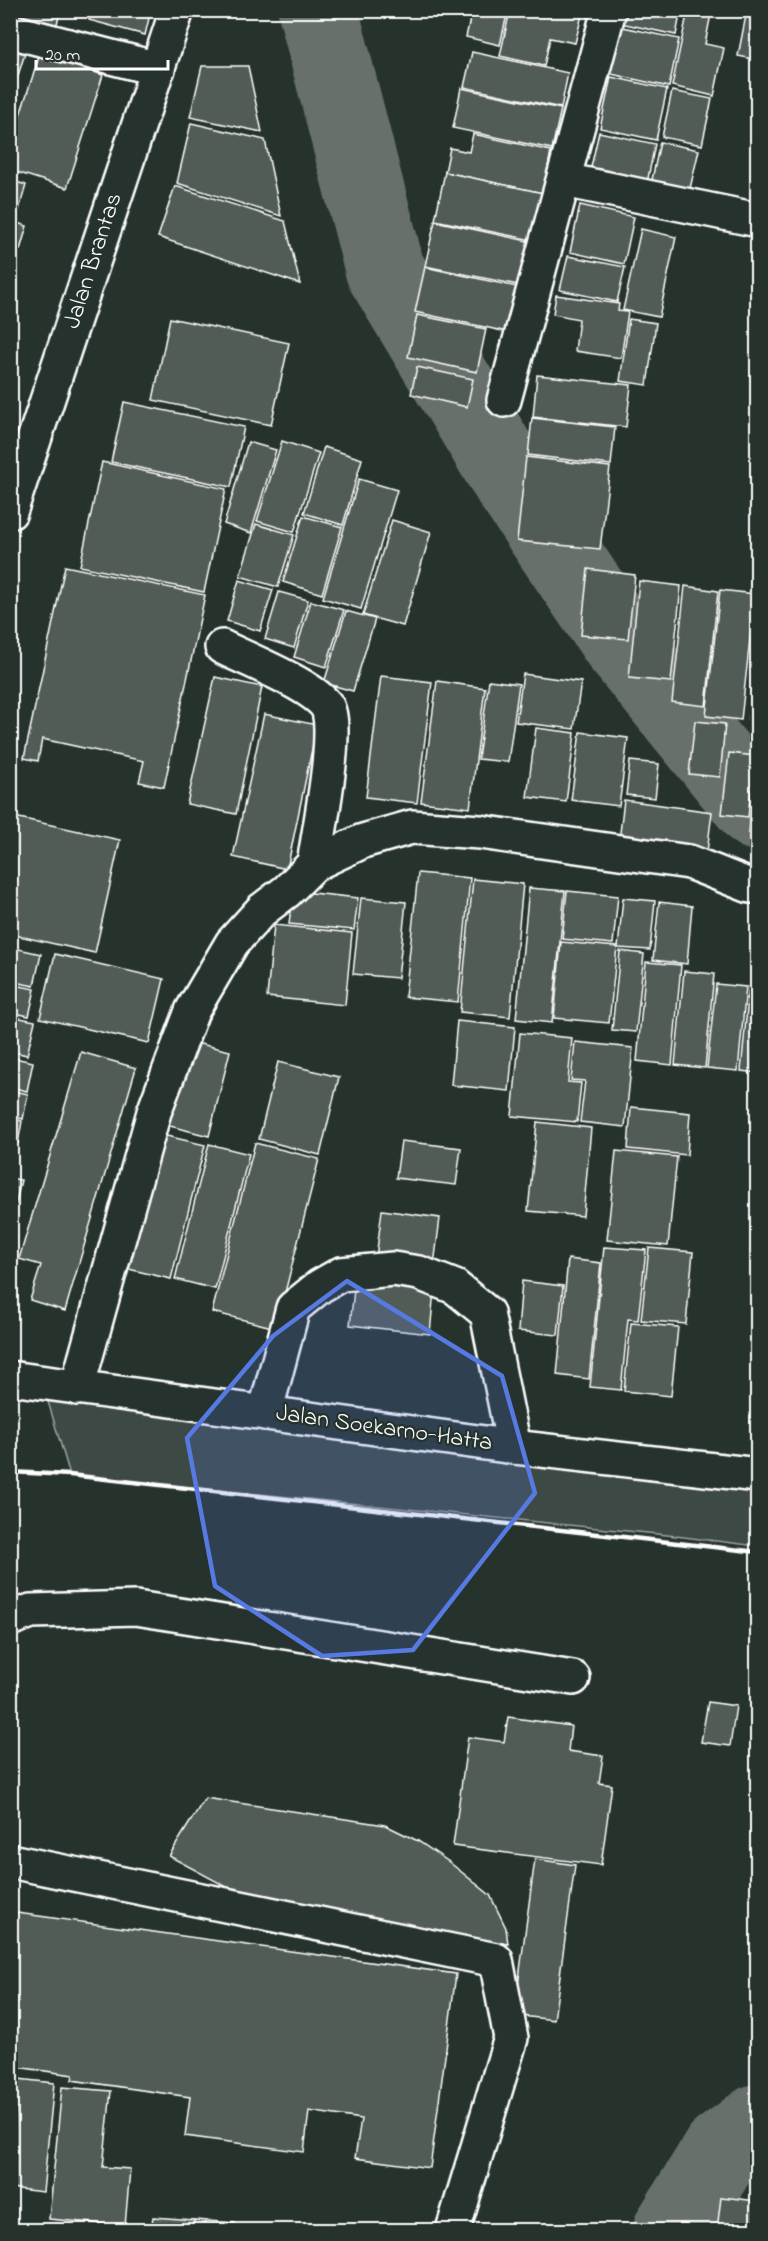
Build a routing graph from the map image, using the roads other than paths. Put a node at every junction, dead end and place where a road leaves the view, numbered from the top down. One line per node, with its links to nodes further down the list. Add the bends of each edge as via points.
1 (177, 10): 4 (main road, Jalan Brantas)
2 (609, 10): 5 (main road)
3 (10, 31): 4 (main road)
4 (158, 69): 8 (main road, Jalan Brantas)
5 (564, 180): 6 (main road); 7 (main road)
6 (758, 220)
7 (504, 400)
8 (10, 512)
9 (222, 647): 10 (main road, via 304,688 326,705 332,717)
10 (314, 864): 11 (main road, via 363,841 412,826 689,862); 13 (main road, via 232,943 192,1011 154,1112)
11 (754, 886)
12 (10, 1378): 13 (main road, Jalan Soekarno-Hatta)
13 (77, 1388): 14 (main road, Jalan Soekarno-Hatta)
14 (265, 1413): 15 (main road, Jalan Soekarno-Hatta); 15 (main road, via 293,1308 341,1274 393,1269 419,1273 455,1287 487,1313)
15 (514, 1447): 16 (main road, Jalan Soekarno-Hatta)
16 (758, 1475)
17 (10, 1619): 18 (main road, via 31,1611 136,1608)
18 (573, 1678)
19 (10, 1861): 20 (main road, via 496,1960 511,2038)
20 (453, 2230)

